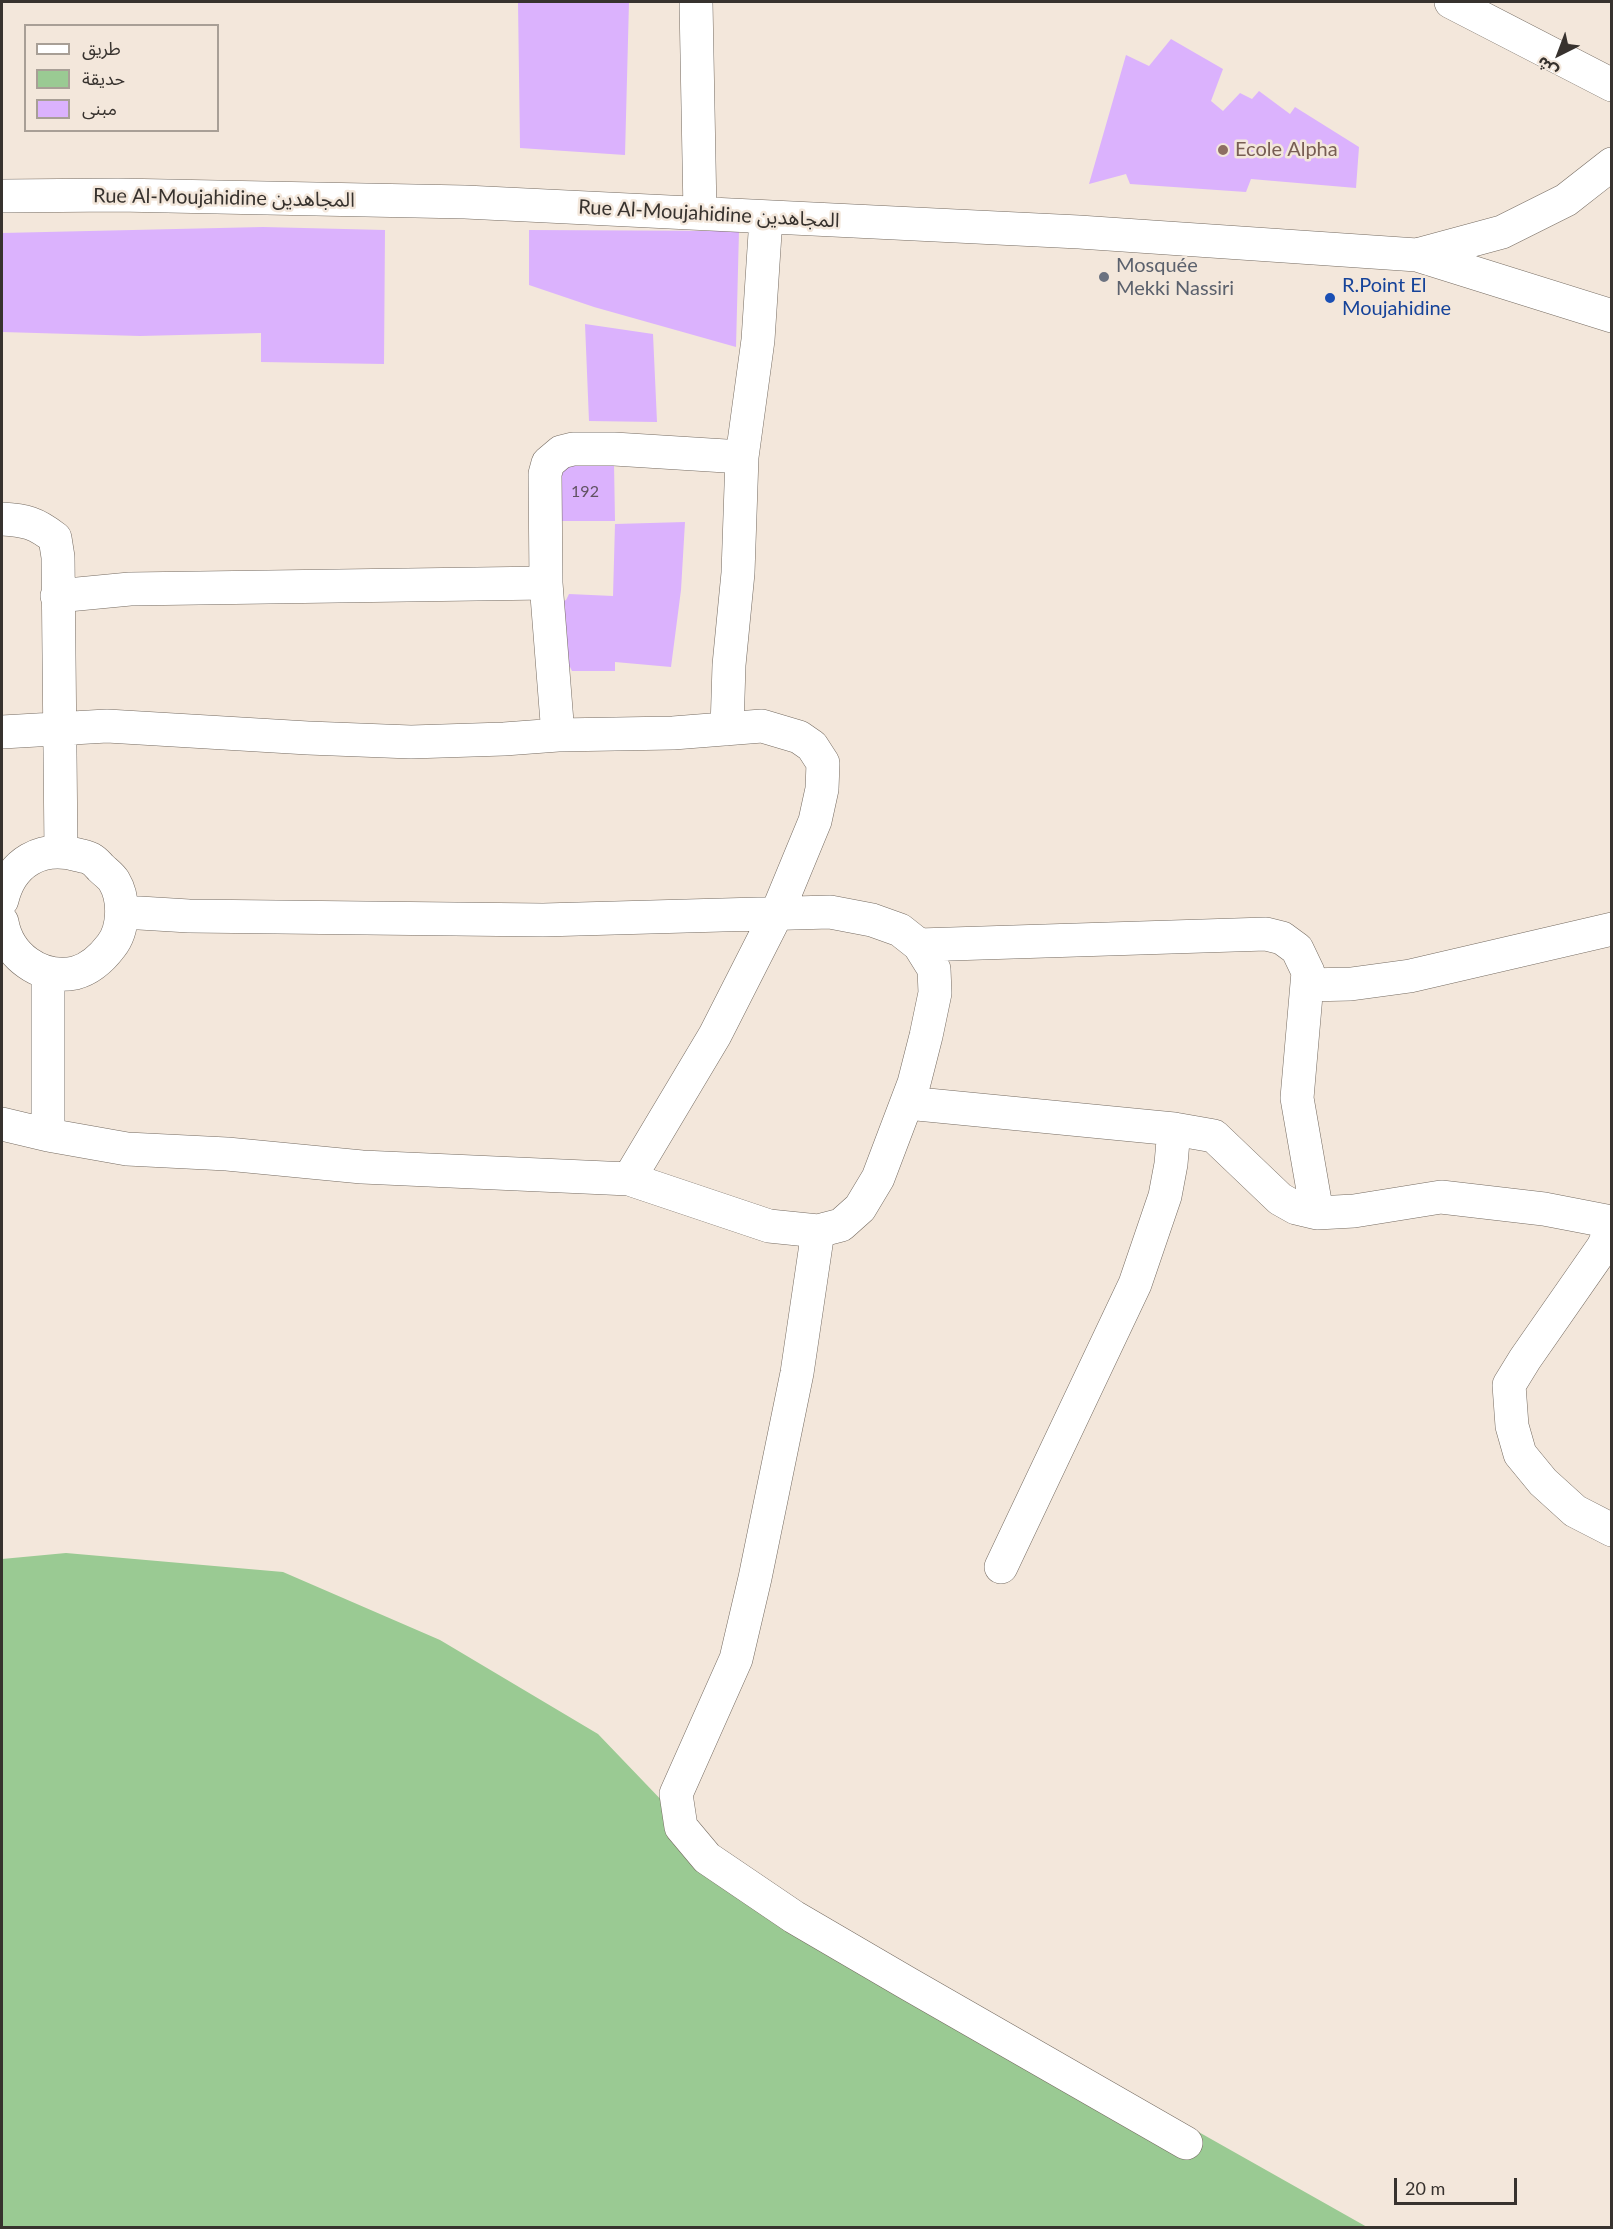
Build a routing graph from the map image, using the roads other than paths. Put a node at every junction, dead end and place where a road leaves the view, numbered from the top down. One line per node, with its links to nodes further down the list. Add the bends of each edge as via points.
1 (696, 2): 6 (street)
2 (1451, 2): 3 (street)
3 (1611, 85)
4 (1611, 164): 8 (street, Rue Al-Moujahidine المجاهدين, via 1566,200 1502,232)
5 (2, 196): 6 (street, Rue Al-Moujahidine المجاهدين, via 465,202)
6 (700, 213): 7 (street, Rue Al-Moujahidine المجاهدين)
7 (766, 218): 8 (street, Rue Al-Moujahidine المجاهدين, via 1079,232); 10 (street, via 758,340)
8 (1417, 255): 9 (street, Rue Al-Moujahidine المجاهدين)
9 (1611, 316)
10 (742, 457): 12 (street, via 614,449 561,452 548,463 545,474); 15 (street)
11 (2, 519): 13 (street, via 25,520 55,538)
12 (546, 583): 13 (street, via 130,589); 17 (street)
13 (57, 596): 14 (street)
14 (59, 727): 16 (street); 17 (street, via 107,726 411,742); 18 (street)
15 (727, 729): 17 (street); 21 (street, via 762,726 799,737 812,746 823,763 814,821)
16 (2, 732)
17 (558, 735)
18 (61, 851): 19 (street, via 38,855 18,868 5,886); 20 (street, via 91,859 114,881)
19 (2, 900)
20 (123, 912): 21 (street, via 543,920); 25 (street, via 117,939 100,960 76,973)
21 (777, 914): 24 (street, via 830,912 872,920 900,930); 31 (street, via 715,1035)
22 (2, 922): 25 (street, via 4,937 22,961)
23 (1611, 929): 26 (street, via 1410,976)
24 (919, 945): 26 (street, via 1266,934 1282,938 1297,949 1308,972); 27 (street, via 934,969 934,993)
25 (48, 973): 30 (street)
26 (1307, 985): 32 (street, via 1297,1098)
27 (907, 1103): 29 (street); 35 (street, via 878,1178 860,1208 841,1226)
28 (2, 1124): 30 (street)
29 (1174, 1129): 32 (street, via 1214,1136 1280,1199); 37 (street, via 1166,1196 1135,1284)
30 (48, 1135): 31 (street, via 127,1149 362,1167)
31 (629, 1179): 35 (street, via 769,1226)
32 (1317, 1213): 33 (street, via 1373,1209 1441,1197 1544,1209)
33 (1611, 1222)
34 (1611, 1227): 36 (street, via 1603,1247 1509,1385 1512,1426 1520,1454 1575,1511)
35 (818, 1231): 38 (street, via 796,1373 755,1578 736,1659 676,1794 681,1827 707,1858 794,1917)
36 (1611, 1530)
37 (1001, 1567)
38 (1186, 2143)

